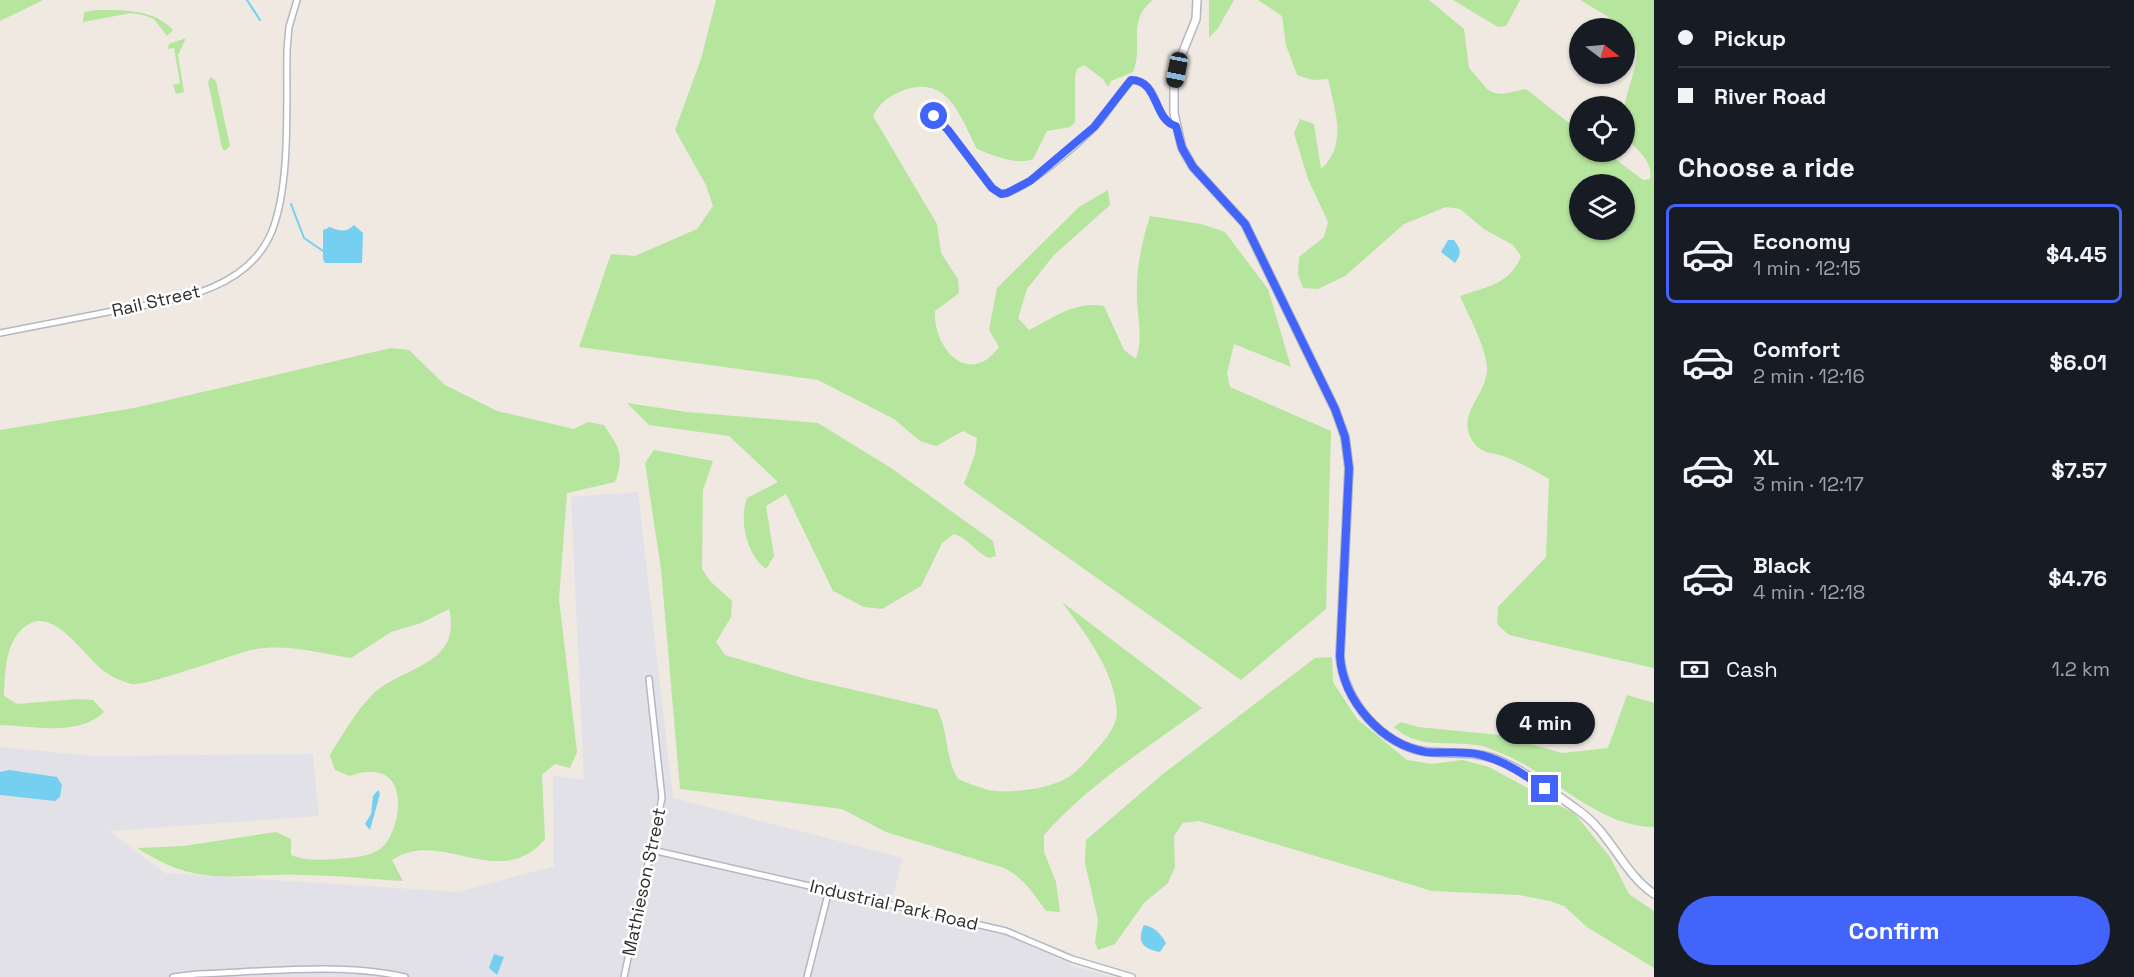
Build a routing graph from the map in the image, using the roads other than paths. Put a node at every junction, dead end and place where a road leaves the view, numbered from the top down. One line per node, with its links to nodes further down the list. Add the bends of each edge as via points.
1 (297, 0): 5 (street, Rail Street, via 287,50 281,195 272,232 248,265 206,291)
2 (1197, 0): 4 (street, via 1196,19 1174,83)
3 (934, 116): 4 (street, via 1001,194 1022,187 1076,143 1102,118 1131,80 1148,86 1167,121)
4 (1176, 126): 9 (street, via 1193,167 1248,229 1345,437 1349,468 1340,656 1345,684 1353,700 1379,727 1406,746 1429,752 1482,755 1515,769 1593,822 1631,874)
5 (0, 333)
6 (649, 679): 7 (street, Mathieson Street, via 662,798)
7 (652, 850): 8 (street, Industrial Park Road); 12 (street, Mathieson Street)
8 (829, 890): 13 (street); 14 (street, Industrial Park Road, via 1006,931 1072,959)
9 (1654, 894)
10 (173, 977): 11 (street, via 352,970)
11 (405, 977)
12 (624, 977)
13 (807, 977)
14 (1132, 977)

